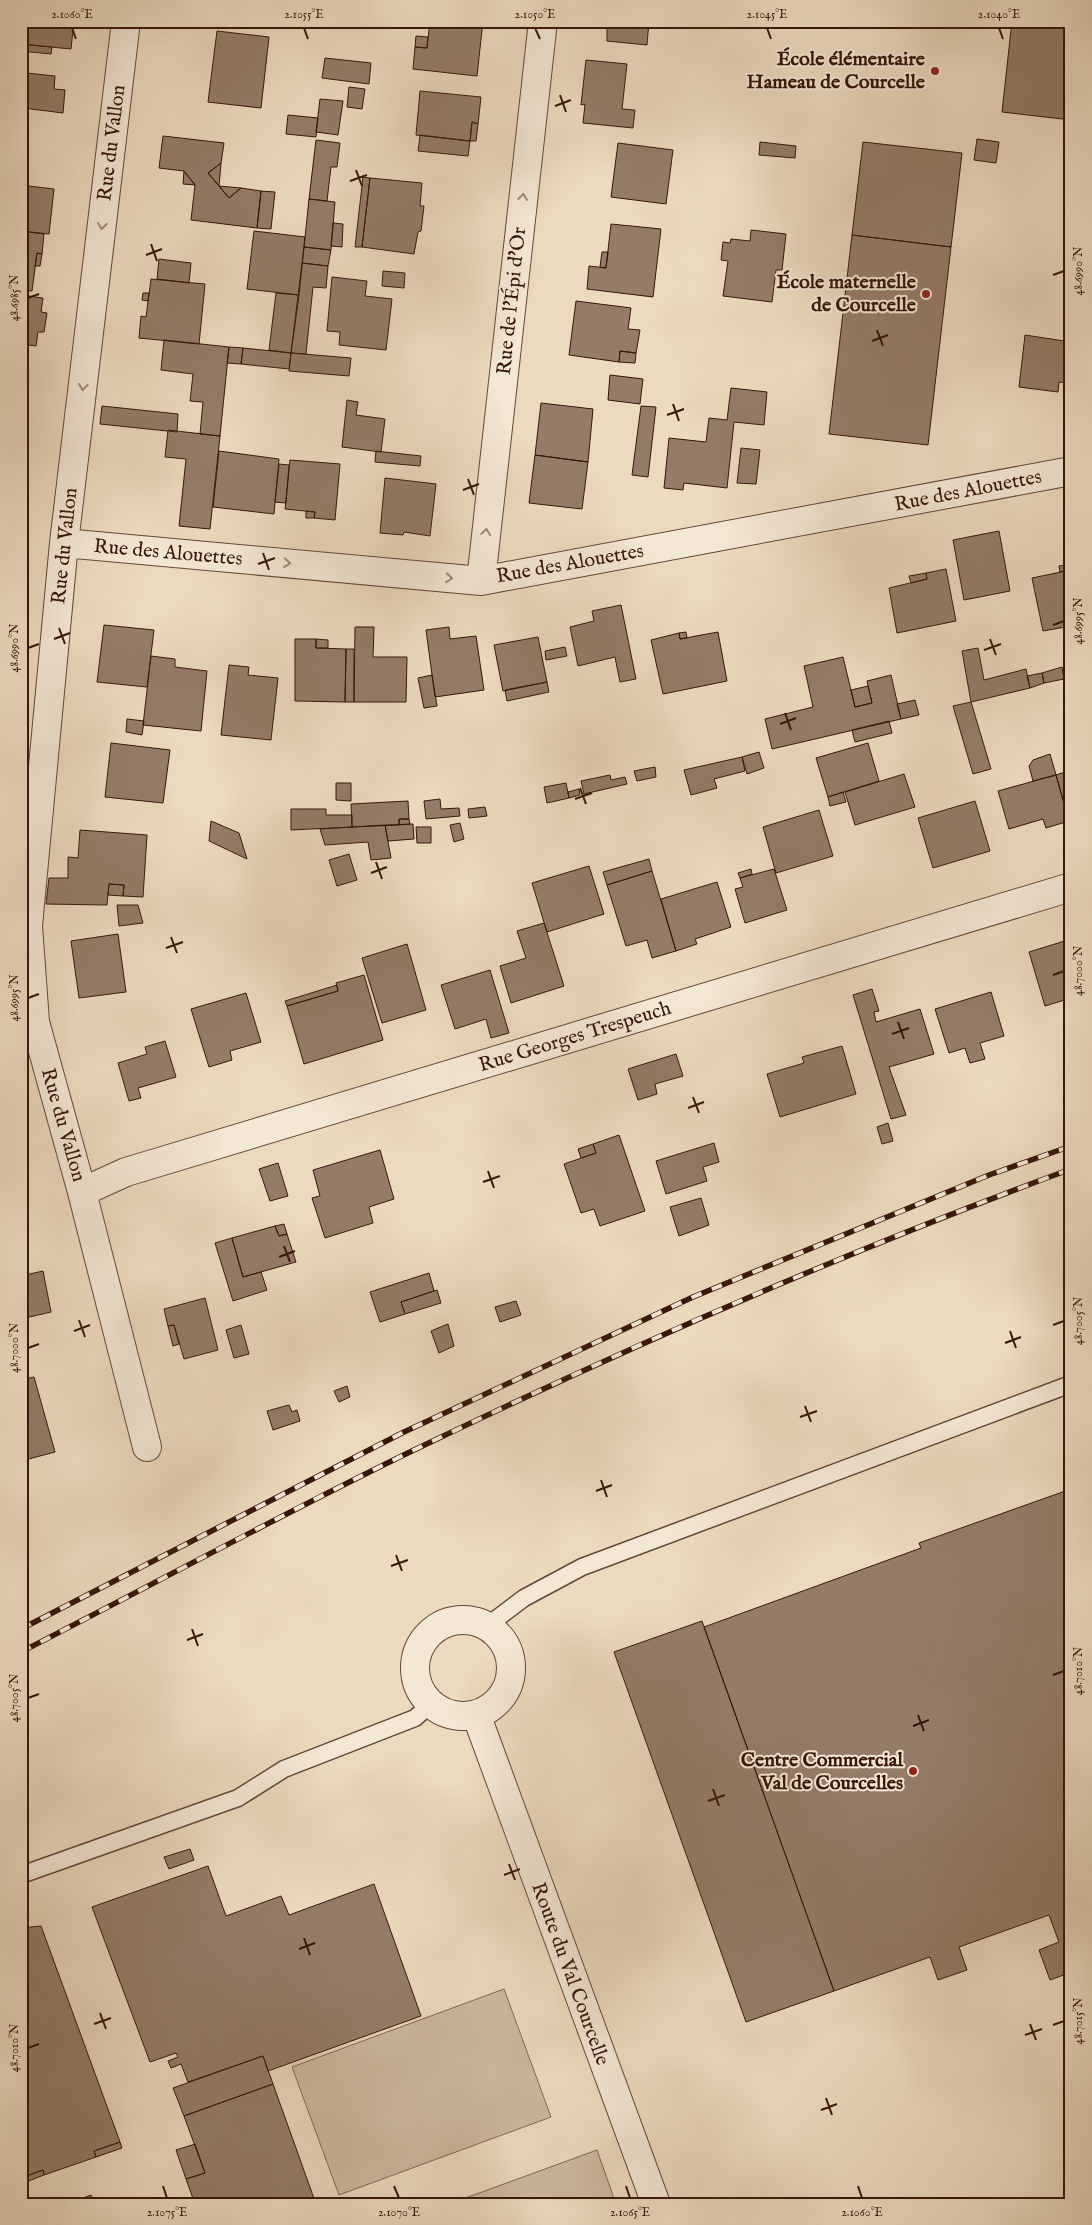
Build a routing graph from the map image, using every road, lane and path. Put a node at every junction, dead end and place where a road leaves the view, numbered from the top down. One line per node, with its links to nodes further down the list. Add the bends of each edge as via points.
1 (126, 21): 4 (street, Rue du Vallon, one-way to 4)
2 (543, 21): 5 (street, Rue de l'Épi d'Or, one-way to 2)
3 (1071, 472): 5 (street, Rue des Alouettes)
4 (64, 543): 5 (street, Rue des Alouettes, one-way to 5); 7 (street, Rue du Vallon, via 28,926 35,1022)
5 (481, 581)
6 (1071, 887): 7 (street, Rue Georges Trespeuch, via 126,1172)
7 (82, 1192): 9 (street, Rue du Vallon)
8 (1071, 1384): 10 (lane, via 582,1567 524,1598)
9 (147, 1447)
10 (487, 1626): 11 (street, via 472,1620 442,1624 419,1646 415,1677); 12 (street, via 506,1646 510,1674 499,1699)
11 (431, 1704): 12 (street, via 460,1716); 13 (lane, via 415,1718 284,1769 238,1798)
12 (476, 1714): 14 (street, Route du Val Courcelle)
13 (21, 1875)
14 (656, 2204)

